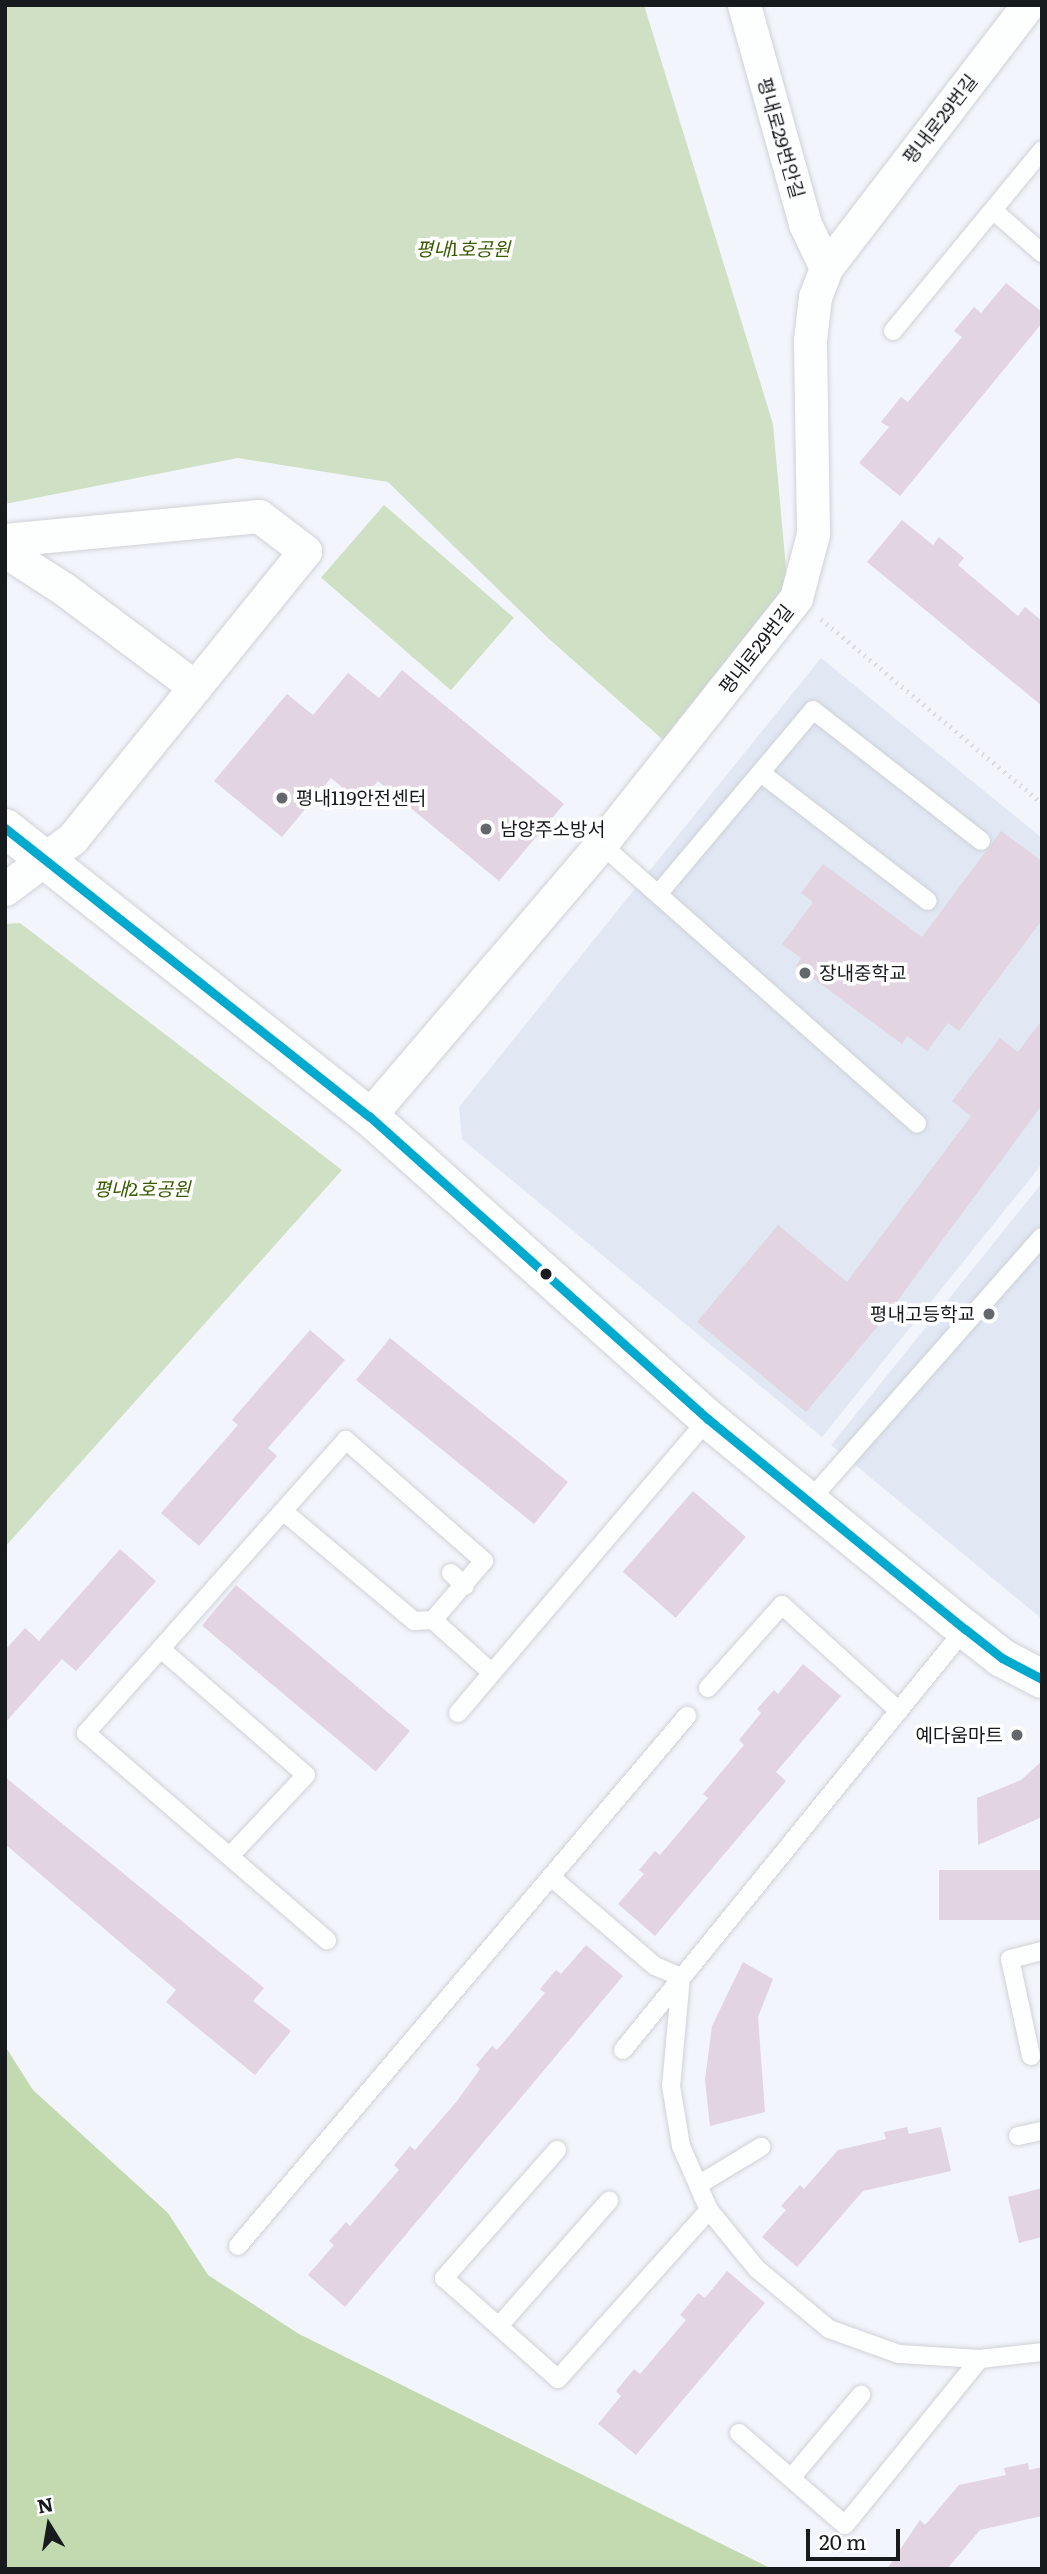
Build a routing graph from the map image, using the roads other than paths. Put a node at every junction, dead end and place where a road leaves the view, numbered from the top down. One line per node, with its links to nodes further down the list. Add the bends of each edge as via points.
1 (744, 5): 6 (street, 평내로29번안길, via 805,224)
2 (1028, 5): 6 (street, 평내로29번길)
3 (1042, 150): 4 (lane)
4 (995, 211): 5 (lane); 7 (lane)
5 (1042, 253)
6 (826, 268): 14 (street, 평내로29번길, via 815,297 810,340 813,534 796,598)
7 (893, 331)
8 (5, 540): 10 (street, via 259,516 304,551)
9 (5, 551): 10 (street)
10 (195, 687): 15 (street, via 73,838)
11 (761, 773): 13 (lane, via 813,710); 17 (lane); 18 (lane)
12 (5, 828): 15 (street)
13 (981, 841)
14 (601, 844): 17 (lane); 19 (street, 평내로29번길)
15 (44, 857): 16 (street); 19 (street)
16 (5, 889)
17 (659, 893): 20 (lane)
18 (928, 901)
19 (369, 1116): 22 (street)
20 (917, 1124)
21 (1042, 1237): 23 (lane)
22 (708, 1419): 23 (street); 30 (lane)
23 (809, 1501): 28 (street)
24 (283, 1511): 26 (lane, via 346,1440 484,1561); 27 (lane, via 414,1621); 29 (lane)
25 (451, 1573): 26 (lane)
26 (465, 1586): 27 (lane)
27 (433, 1620): 30 (lane)
28 (965, 1629): 31 (street, via 1002,1658); 33 (lane)
29 (161, 1649): 36 (lane, via 86,1733); 36 (lane, via 306,1775 251,1821)
30 (492, 1673): 34 (lane)
31 (1042, 1679)
32 (708, 1688): 33 (lane, via 782,1605)
33 (899, 1711): 40 (lane)
34 (458, 1713)
35 (687, 1716): 37 (lane)
36 (230, 1856): 38 (lane)
37 (551, 1877): 40 (lane, via 655,1966); 50 (lane)
38 (327, 1940)
39 (1042, 1951): 41 (lane, via 1010,1959)
40 (681, 1978): 42 (lane); 47 (lane, via 671,2086 681,2146)
41 (1033, 2045)
42 (624, 2050)
43 (1042, 2130): 44 (lane)
44 (1018, 2136)
45 (761, 2147): 47 (lane)
46 (557, 2150): 51 (lane, via 444,2278)
47 (698, 2185): 49 (lane)
48 (609, 2201): 51 (lane)
49 (709, 2210): 51 (lane, via 558,2379); 53 (lane, via 757,2269 829,2329 900,2354)
50 (238, 2246)
51 (499, 2326)
52 (1042, 2352): 53 (lane)
53 (980, 2359): 56 (lane, via 845,2525)
54 (861, 2395): 56 (lane)
55 (739, 2433): 56 (lane)
56 (791, 2478)

